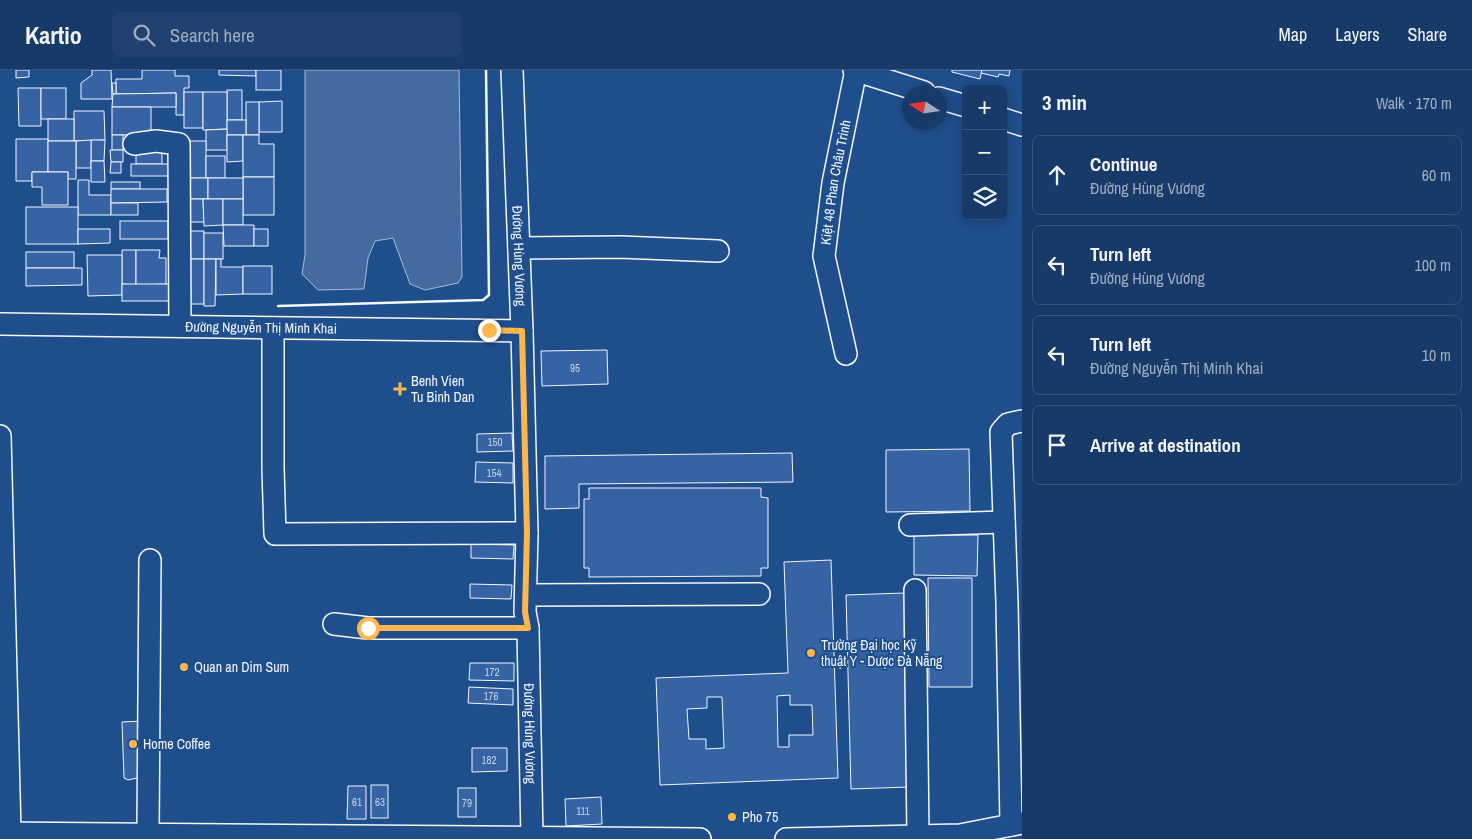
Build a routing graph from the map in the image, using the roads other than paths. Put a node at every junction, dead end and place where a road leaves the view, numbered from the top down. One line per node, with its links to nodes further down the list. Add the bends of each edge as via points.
1 (512, 70): 9 (street, Đường Hùng Vương)
2 (855, 70): 3 (street); 15 (street, Kiệt 48 Phan Châu Trinh, via 833,183 824,256)
3 (902, 85)
4 (947, 100): 5 (street)
5 (962, 105)
6 (1007, 120): 7 (street)
7 (1022, 125)
8 (134, 144): 12 (street, via 156,141 179,144)
9 (519, 248): 10 (street); 14 (street, Đường Hùng Vương)
10 (718, 250)
11 (0, 324): 12 (street, Đường Nguyễn Thị Minh Khai)
12 (180, 326): 13 (street, Đường Nguyễn Thị Minh Khai)
13 (273, 328): 14 (street, Đường Nguyễn Thị Minh Khai); 20 (street, via 275,534)
14 (522, 331): 20 (street, Đường Hùng Vương)
15 (846, 354)
16 (1022, 421): 18 (street, via 1008,424 1001,432)
17 (0, 436): 21 (street)
18 (1004, 522): 19 (street); 28 (street)
19 (910, 525)
20 (527, 533): 25 (street, Đường Hùng Vương)
21 (1, 538): 29 (street)
22 (150, 560): 30 (street)
23 (915, 590): 31 (street)
24 (759, 594): 25 (street)
25 (526, 595): 27 (street, Đường Hùng Vương)
26 (334, 624): 27 (street, via 368,628)
27 (528, 628): 33 (street, Đường Hùng Vương)
28 (1016, 824): 32 (street)
29 (5, 832): 30 (street)
30 (148, 834): 33 (street)
31 (918, 836): 32 (street); 35 (street)
32 (960, 837)
33 (532, 838): 34 (street)
34 (700, 839)
35 (786, 839)

